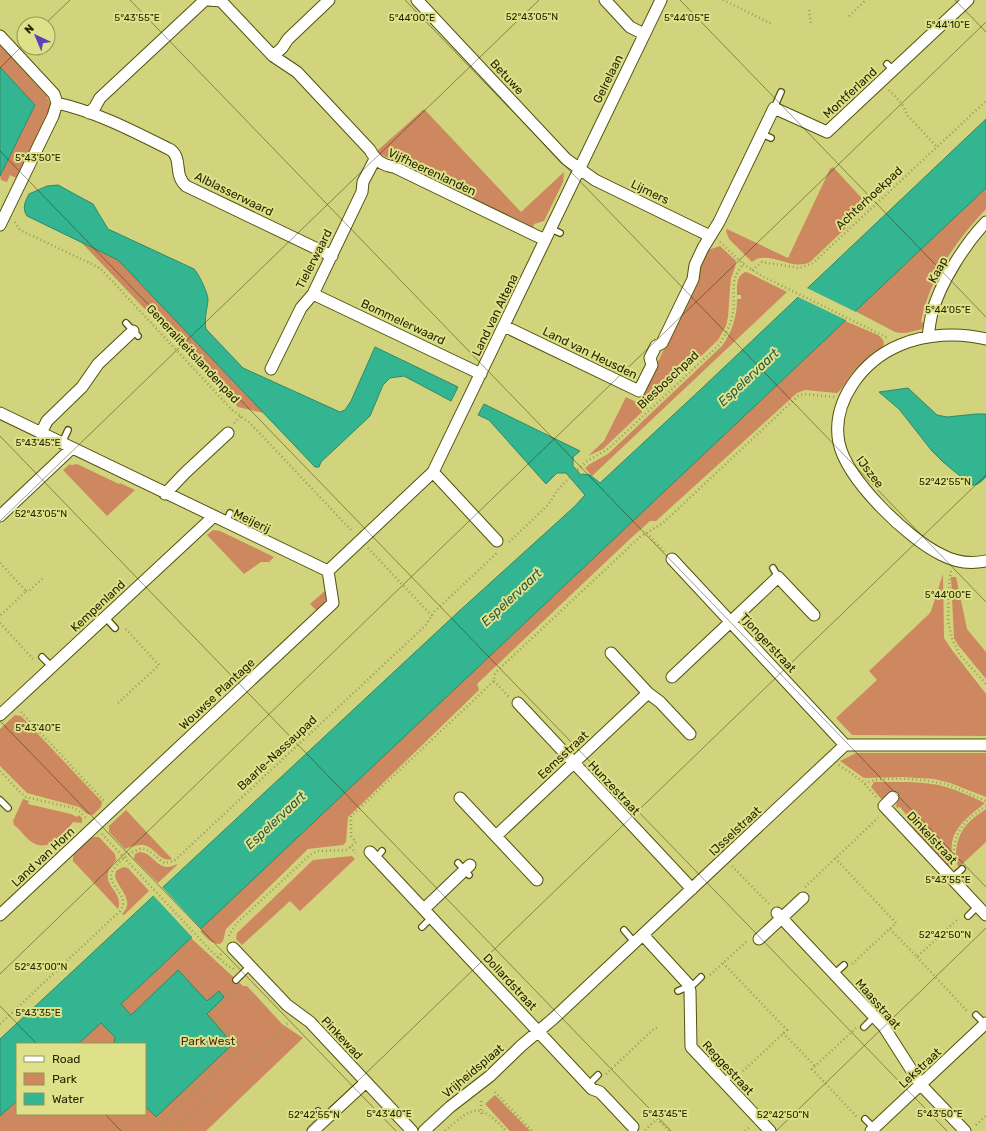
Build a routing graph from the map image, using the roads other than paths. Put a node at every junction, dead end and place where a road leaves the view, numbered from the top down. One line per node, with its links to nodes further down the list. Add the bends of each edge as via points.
1 (207, 0): 9 (street, Vijfheerenlanden, via 221,1); 13 (street, Vijfheerenlanden, via 100,98)
2 (329, 0): 9 (street)
3 (417, 0): 15 (street, Betuwe, via 566,159)
4 (605, 0): 7 (street, via 630,26)
5 (661, 0): 7 (street, Gelrelaan)
6 (968, 0): 12 (street, Montferland, via 890,67 827,132)
7 (644, 34): 15 (street, Gelrelaan)
8 (0, 36): 11 (street, via 54,94)
9 (273, 56): 14 (street, Vijfheerenlanden, via 297,72 370,150)
10 (781, 92): 12 (lane)
11 (57, 103): 13 (street, Alblasserwaard); 17 (street)
12 (774, 108): 18 (street, via 766,136)
13 (89, 113): 20 (street, Alblasserwaard, via 103,117 173,152 177,159 179,178 189,187)
14 (375, 159): 19 (street, Vijfheerenlanden); 20 (street, Tielerwaard)
15 (580, 169): 18 (street, Lijmers, via 594,180); 19 (street, Land van Altena, via 556,231)
16 (986, 222): 24 (street, Kaap, via 965,248 946,280 932,312)
17 (0, 225)
18 (710, 236): 22 (street, Land van Heusden, via 695,265 693,279 662,343 656,346 650,358 652,365 639,391)
19 (546, 240): 22 (street, Land van Altena)
20 (332, 256): 21 (street, Tielerwaard)
21 (313, 294): 26 (street, Tielerwaard, via 301,308); 27 (street, Bommelerwaard)
22 (504, 326): 27 (street, Land van Altena)
23 (132, 330): 30 (street, via 98,364 82,387 47,421)
24 (928, 337): 25 (street, IJszee, via 958,336); 40 (street, IJszee, via 901,345 879,358 865,369 850,387 838,421 840,445 849,468 906,531 941,555 961,562)
25 (986, 339)
26 (271, 369)
27 (481, 374): 34 (street, Land van Altena)
28 (0, 414): 30 (street, Meijerij)
29 (68, 430): 32 (lane)
30 (41, 433): 32 (street, Meijerij)
31 (228, 433): 35 (street)
32 (62, 443): 33 (street, Meijerij)
33 (72, 448): 35 (street, Meijerij); 36 (street)
34 (433, 472): 38 (street); 41 (street, Land van Altena)
35 (165, 494): 37 (street, Meijerij)
36 (0, 516)
37 (213, 516): 41 (street, Meijerij, via 228,518); 43 (street, Kempenland)
38 (497, 541)
39 (669, 556): 44 (street, Tjongerstraat)
40 (986, 561)
41 (328, 571): 61 (street, Wouwse Plantage, via 333,603)
42 (814, 616): 44 (street, via 775,573)
43 (105, 618): 45 (lane); 48 (street, Kempenland)
44 (730, 622): 49 (street); 54 (street, Tjongerstraat)
45 (115, 628)
46 (611, 654): 50 (street)
47 (42, 656): 48 (lane)
48 (52, 667): 52 (street, Kempenland)
49 (672, 677)
50 (648, 693): 53 (street); 56 (street, Eemsstraat)
51 (516, 703): 56 (street, Hunzestraat)
52 (0, 715)
53 (690, 734)
54 (845, 745): 55 (street); 68 (street, IJsselstraat)
55 (986, 745)
56 (574, 764): 62 (street, Eemsstraat); 68 (street, Hunzestraat)
57 (893, 797): 66 (street, Dinkelstraat, via 884,806)
58 (460, 798): 62 (street)
59 (0, 800): 60 (lane)
60 (8, 808)
61 (93, 829): 73 (street, Land van Horn)
62 (496, 836): 67 (street)
63 (376, 854): 71 (street, Dollardstraat)
64 (466, 868): 71 (street)
65 (962, 869): 66 (lane)
66 (953, 873): 70 (street, Dinkelstraat)
67 (538, 880)
68 (692, 889): 79 (street, IJsselstraat)
69 (803, 893): 72 (street)
70 (978, 906): 74 (street, Dinkelstraat); 75 (lane)
71 (424, 909): 76 (street, Dollardstraat)
72 (776, 912): 80 (street); 84 (street, Maasstraat)
73 (0, 915)
74 (986, 915)
75 (968, 916)
76 (432, 917): 77 (lane); 93 (street, Dollardstraat)
77 (422, 926)
78 (624, 930): 79 (lane)
79 (639, 939): 87 (street); 93 (street, IJsselstraat)
80 (754, 939)
81 (229, 946): 83 (street, Pinkewad)
82 (845, 967): 84 (lane)
83 (244, 972): 86 (lane); 96 (street, Pinkewad, via 310,1022)
84 (834, 974): 90 (street, Maasstraat)
85 (703, 978): 87 (lane)
86 (236, 980)
87 (689, 986): 88 (lane); 97 (street, Reggestraat, via 691,1047)
88 (678, 991)
89 (976, 1014): 91 (lane)
90 (874, 1017): 92 (lane); 99 (street, Maasstraat, via 890,1036)
91 (986, 1024): 99 (street, Lekstraat)
92 (863, 1025)
93 (539, 1031): 98 (street, Dollardstraat); 106 (street, Vrijheidsplaat)
94 (598, 1075): 98 (lane)
95 (735, 1075): 97 (lane)
96 (366, 1082): 102 (street, via 322,1115); 105 (street, Pinkewad)
97 (724, 1082): 107 (street, Reggestraat)
98 (588, 1084): 101 (street, Dollardstraat, via 600,1092)
99 (921, 1085): 103 (street, Lekstraat); 104 (street, Maasstraat)
100 (865, 1119): 103 (lane)
101 (633, 1127)
102 (315, 1130)
103 (873, 1130)
104 (969, 1130)
105 (412, 1131)
106 (424, 1131)
107 (770, 1131)

